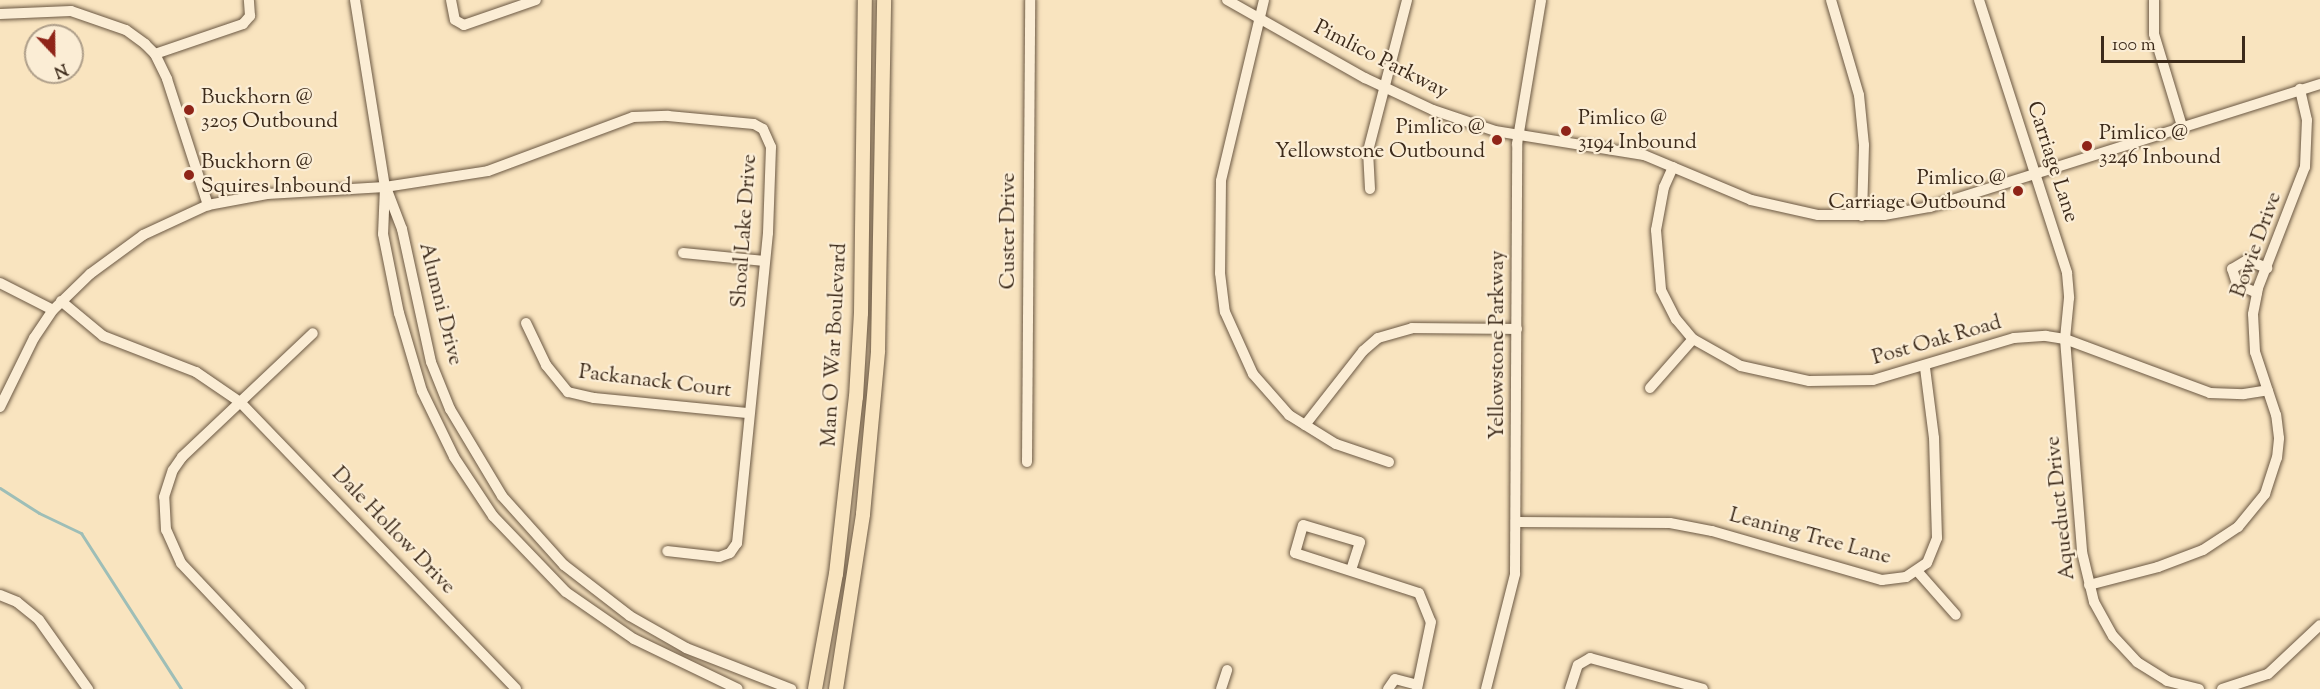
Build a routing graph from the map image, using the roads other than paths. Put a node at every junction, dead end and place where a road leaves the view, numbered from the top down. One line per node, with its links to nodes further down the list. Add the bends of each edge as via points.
1 (249, 0): 17 (street, via 250,15 243,24)
2 (356, 0): 25 (street, Alumni Drive)
3 (451, 0): 4 (street, via 455,20 464,25)
4 (536, 0)
5 (865, 0): 65 (main road, Man O War Boulevard, via 859,354 845,510)
6 (884, 0): 66 (main road, Man O War Boulevard, via 878,351 863,514)
7 (1030, 0): 48 (street, Custer Drive)
8 (1227, 0): 16 (street, Pimlico Parkway)
9 (1264, 0): 16 (street)
10 (1407, 0): 19 (street)
11 (1541, 0): 22 (street, Yellowstone Parkway)
12 (1831, 0): 28 (street, via 1859,95 1864,145)
13 (1979, 0): 24 (street, Carriage Lane)
14 (2154, 0): 21 (street, via 2154,34)
15 (0, 14): 17 (street, via 55,10 88,16 126,30)
16 (1259, 18): 19 (street, Pimlico Parkway); 47 (street, via 1221,181 1222,295 1231,329 1252,374 1279,405)
17 (155, 54): 27 (street)
18 (2320, 84): 20 (street, Pimlico Parkway)
19 (1384, 87): 22 (street, Pimlico Parkway, via 1432,110); 26 (street, via 1368,151)
20 (2300, 89): 21 (street, Pimlico Parkway); 31 (street, Bowie Drive, via 2307,120 2305,167)
21 (2182, 126): 24 (street, Pimlico Parkway)
22 (1517, 135): 23 (street, Pimlico Parkway, via 1634,153); 37 (street, Yellowstone Parkway)
23 (1673, 167): 28 (street, Pimlico Parkway, via 1773,207 1818,215); 39 (street, Post Oak Road, via 1659,208 1657,272 1667,306)
24 (2036, 174): 28 (street, Pimlico Parkway, via 1930,207); 40 (street, Carriage Lane, via 2067,273 2070,298)
25 (386, 187): 27 (street, via 267,194); 30 (street, Shoal Lake Drive, via 509,165 633,117 668,116 754,124 763,129 771,147); 63 (street, Alumni Drive, via 383,234 409,353 441,434 487,508 548,576 594,614 670,659); 64 (street, Alumni Drive, via 402,229 431,362 450,409 508,503 577,576 630,616 694,651)
26 (1370, 189)
27 (208, 205): 34 (street, via 123,247)
28 (1862, 216)
29 (683, 253): 30 (street)
30 (765, 261): 46 (street, Shoal Lake Drive)
31 (2267, 268): 33 (street, Bowie Drive); 33 (street, via 2247,260 2232,269 2237,284)
32 (0, 283): 35 (street)
33 (2257, 293): 43 (street, Bowie Drive, via 2253,340)
34 (62, 301): 35 (street); 44 (street, Dale Hollow Drive, via 103,336 195,372)
35 (53, 310): 45 (street, via 21,359)
36 (526, 323): 46 (street, Packanack Court, via 546,365 568,392)
37 (1517, 329): 47 (street, via 1412,328 1378,338 1362,351); 50 (street, Yellowstone Parkway)
38 (314, 333): 44 (street)
39 (1693, 339): 41 (street, Post Oak Road, via 1741,366 1799,380 1873,380); 42 (street)
40 (2065, 339): 41 (street, Post Oak Road, via 2014,338); 43 (street, Post Oak Road, via 2210,393); 54 (street, Aqueduct Drive, via 2082,552)
41 (1925, 368): 53 (street, Leaning Tree Lane, via 1934,438 1937,538 1932,556)
42 (1650, 388)
43 (2268, 390): 54 (street, Bowie Drive, via 2276,415 2277,458 2265,494 2254,511 2220,540 2187,557)
44 (240, 402): 61 (street, via 173,470 164,497 166,530 181,563); 62 (street, Dale Hollow Drive)
45 (0, 406)
46 (747, 413): 51 (street, Shoal Lake Drive, via 734,549 719,557)
47 (1305, 426): 49 (street, via 1336,444)
48 (1027, 462)
49 (1389, 462)
50 (1517, 522): 53 (street, Leaning Tree Lane, via 1670,523 1712,531 1882,580 1898,580); 69 (street, Yellowstone Parkway, via 1512,591)
51 (667, 551)
52 (1352, 570): 52 (street, via 1295,553 1303,525 1360,542); 59 (street, via 1419,593 1428,608 1431,622)
53 (1918, 572): 56 (street)
54 (2089, 585): 72 (street, Aqueduct Drive, via 2103,621 2137,662 2167,681)
55 (0, 595): 60 (street, via 17,602 39,620)
56 (1956, 615)
57 (2320, 626): 73 (street, via 2268,674)
58 (1227, 670): 67 (street)
59 (1417, 687): 68 (street, via 1395,679)
60 (88, 689)
61 (300, 689)
62 (516, 689)
63 (738, 689)
64 (791, 689)
65 (815, 689)
66 (836, 689)
67 (1221, 689)
68 (1388, 689)
69 (1486, 689)
70 (1569, 689): 71 (street, via 1578,665 1590,658)
71 (1703, 689)
72 (2199, 689)
73 (2222, 689)

